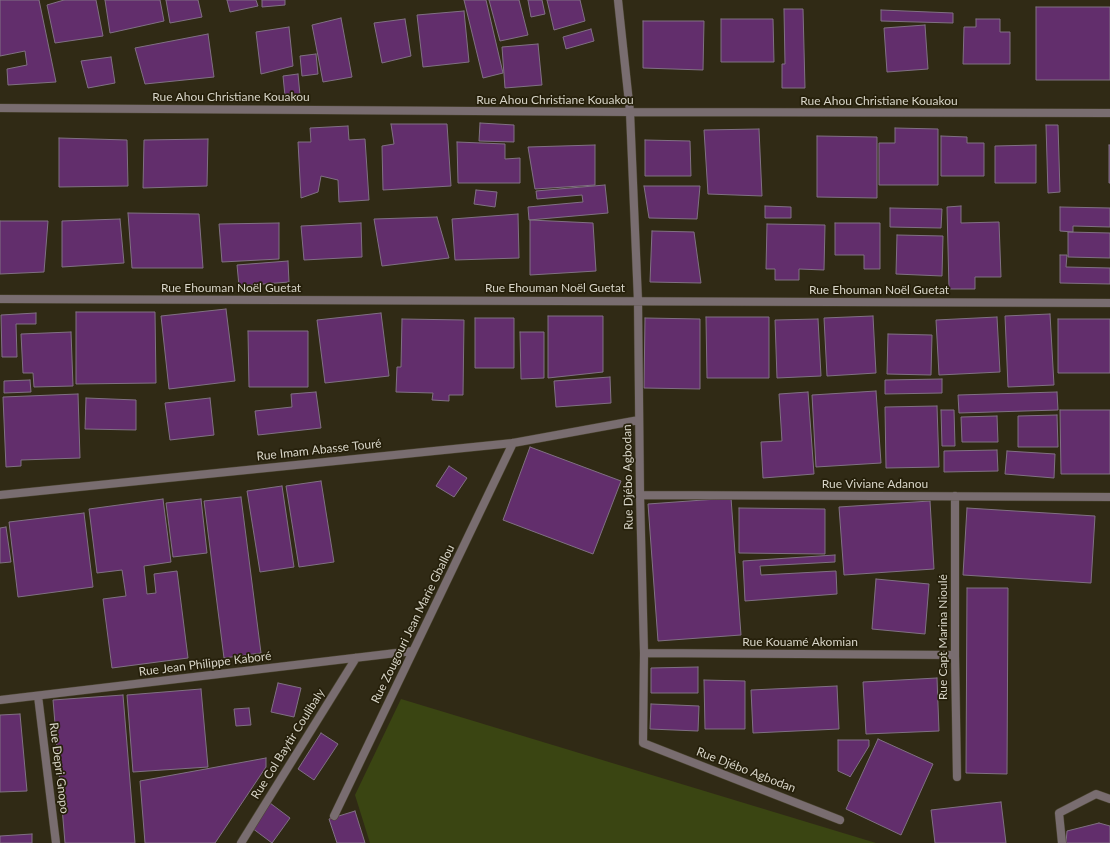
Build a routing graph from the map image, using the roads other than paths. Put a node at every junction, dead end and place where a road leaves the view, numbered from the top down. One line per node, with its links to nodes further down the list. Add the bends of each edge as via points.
1 (618, 0): 3 (street, Rue Djébo Agbodan)
2 (0, 108): 3 (street, Rue Ahou Christiane Kouakou)
3 (630, 112): 4 (street, Rue Ahou Christiane Kouakou); 6 (street, Rue Djébo Agbodan)
4 (1110, 113)
5 (0, 299): 6 (street, Rue Ehouman Noël Guetat)
6 (638, 301): 7 (street, Rue Ehouman Noël Guetat); 8 (street, Rue Djébo Agbodan)
7 (1110, 303)
8 (639, 420): 9 (street, Rue Imam Abasse Touré); 11 (street, Rue Djébo Agbodan)
9 (513, 443): 10 (street, Rue Imam Abasse Touré); 14 (street, Rue Zougouri Jean Marie Gballou)
10 (0, 495)
11 (640, 495): 12 (street, Rue Viviane Adanou); 15 (street, Rue Djébo Agbodan)
12 (955, 496): 13 (street, Rue Viviane Adanou); 16 (street, Rue Capt Marina Nioulé)
13 (1110, 497)
14 (413, 651): 17 (street, Rue Jean Philippe Kaboré); 22 (street, Rue Zougouri Jean Marie Gballou)
15 (644, 653): 16 (street, Rue Kouamé Akomian); 23 (street, Rue Djébo Agbodan, via 643,743)
16 (955, 655): 20 (street, Rue Capt Marina Nioulé)
17 (356, 658): 18 (street, Rue Jean Philippe Kaboré); 25 (street, Rue Col Baytir Coulibaly)
18 (38, 696): 19 (street, Rue Jean Philippe Kaboré); 24 (street, Rue Depri Gnopo)
19 (0, 700)
20 (957, 777)
21 (1110, 799): 26 (street, via 1096,794 1059,813)
22 (334, 816)
23 (840, 820)
24 (56, 843)
25 (241, 843)
26 (1062, 843)

